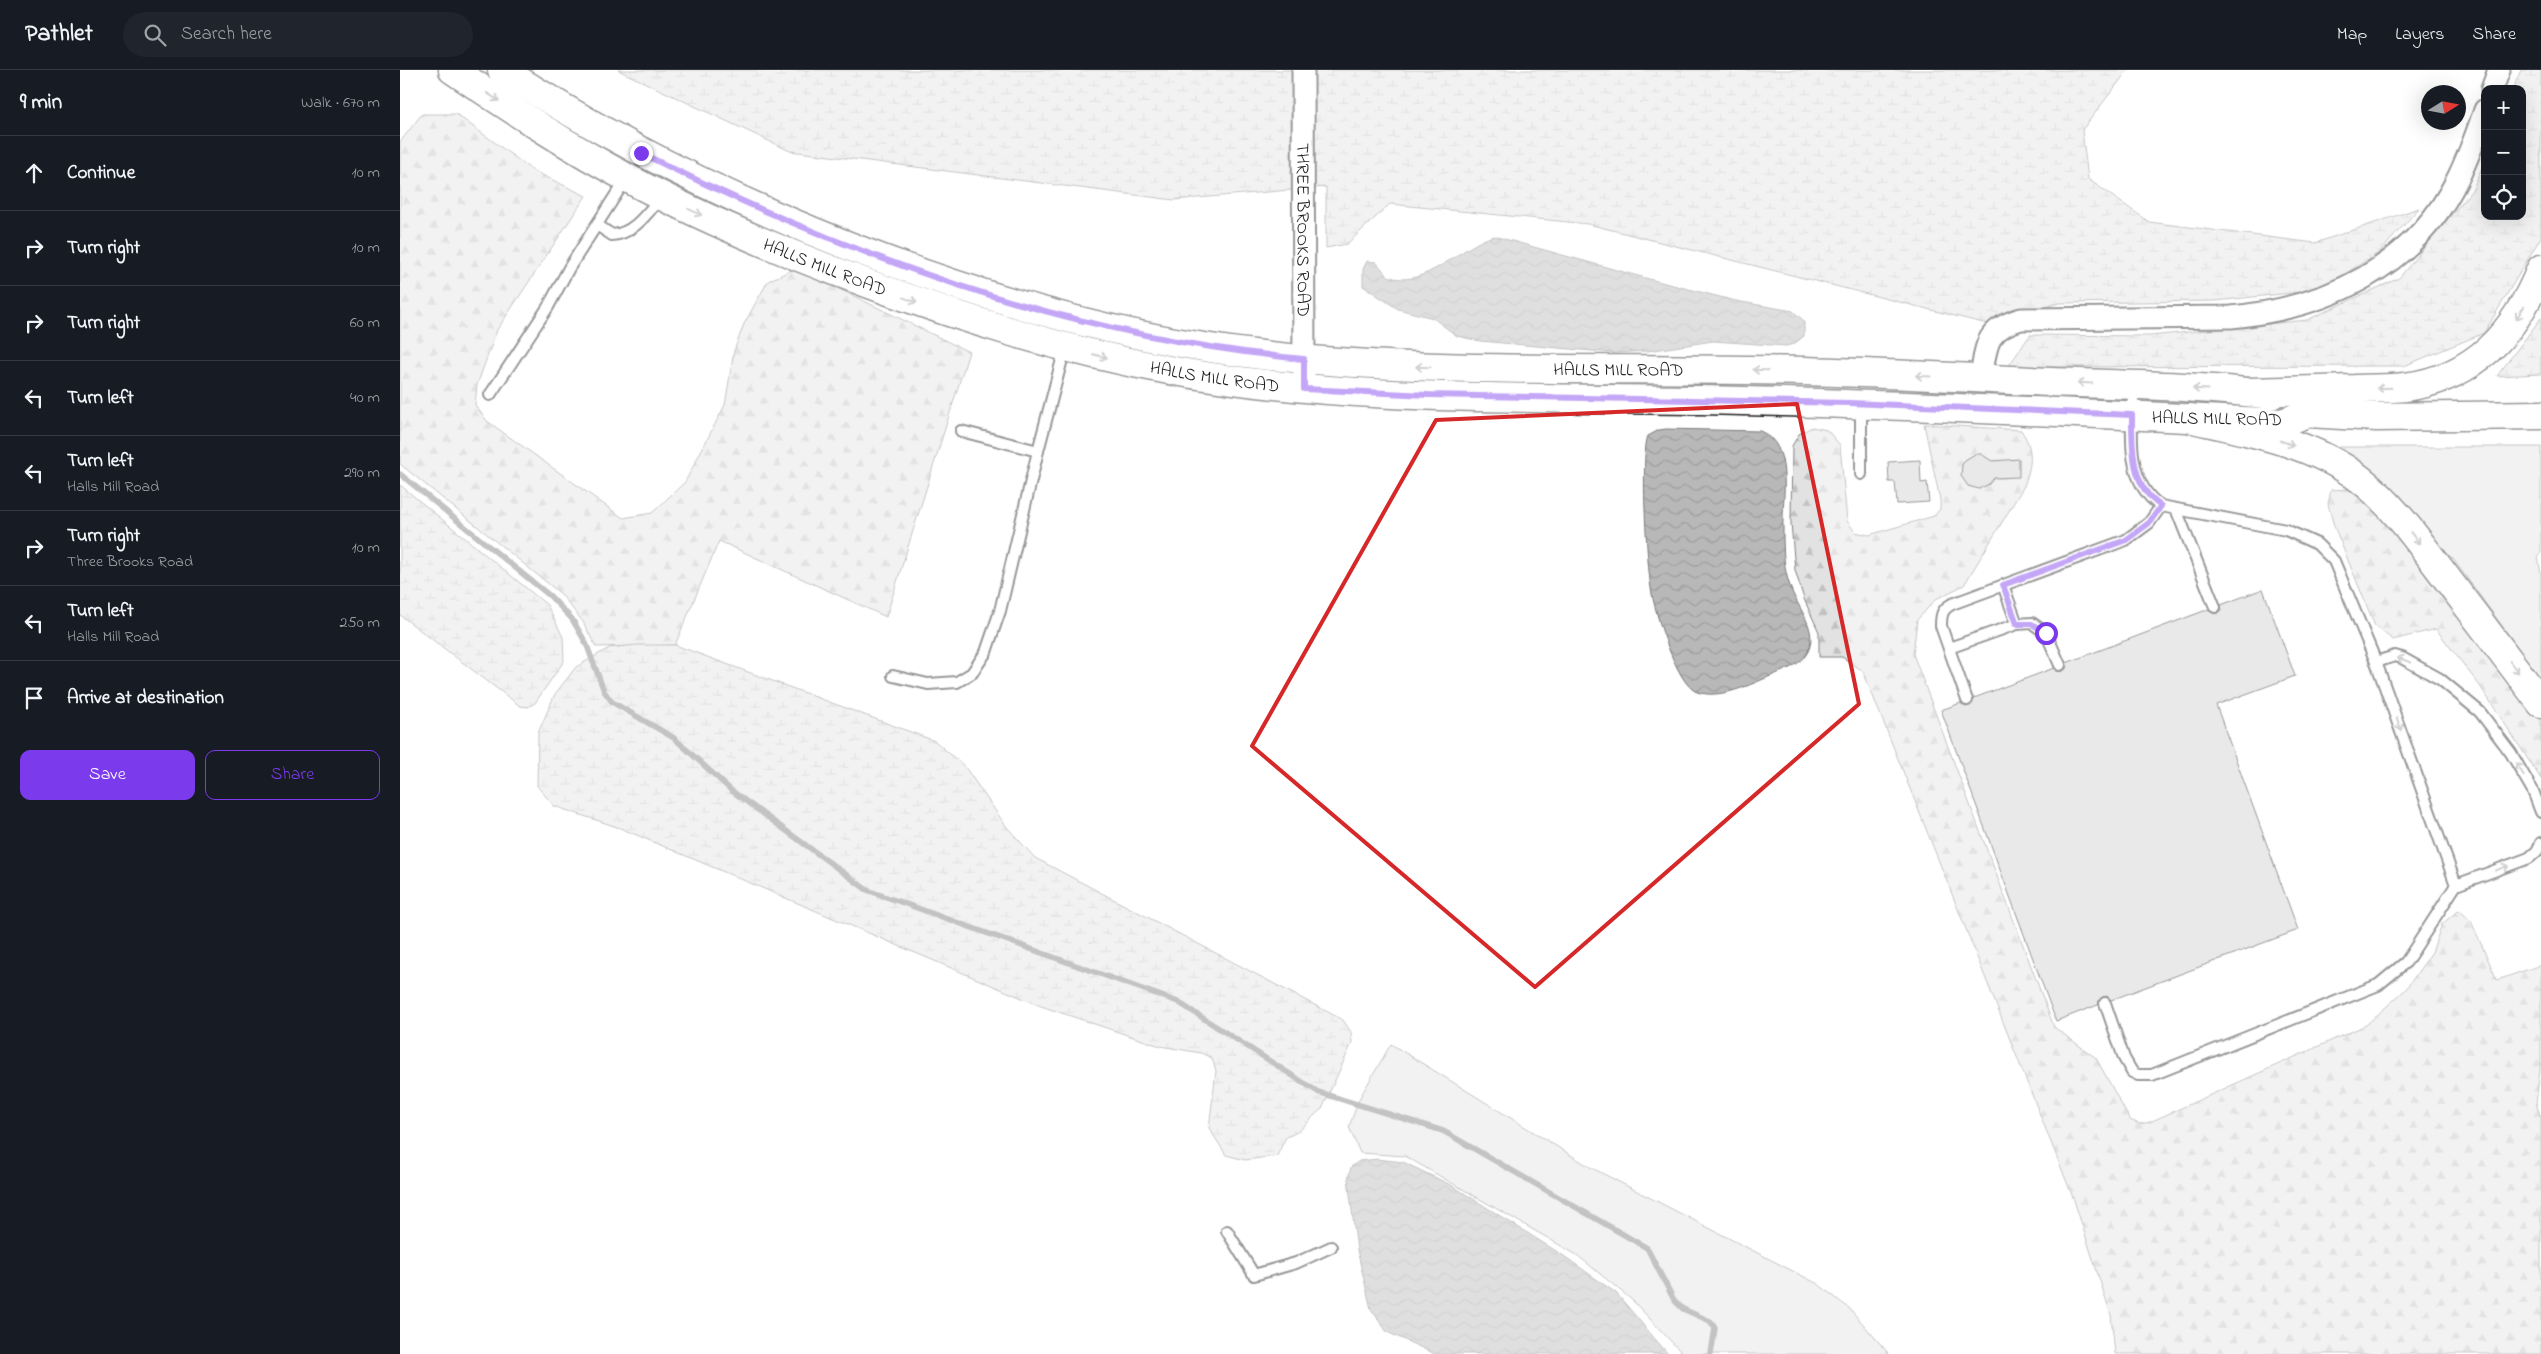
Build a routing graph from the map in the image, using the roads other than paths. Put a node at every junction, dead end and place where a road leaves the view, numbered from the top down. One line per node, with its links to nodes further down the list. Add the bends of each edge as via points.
1 (453, 70): 7 (main road, HALLS MILL ROAD, one-way to 7, via 525,118)
2 (502, 70): 12 (main road, HALLS MILL ROAD, via 607,134 748,205 940,280 1029,308 1126,332 1258,355)
3 (1303, 70): 12 (street, THREE BROOKS ROAD)
4 (2499, 70): 5 (street)
5 (2493, 85)
6 (2481, 120): 14 (street, via 2458,178 2445,201 2408,245 2360,282 2307,304 2231,318 2021,320 2006,323 1990,337)
7 (627, 178): 8 (main road, HALLS MILL ROAD); 9 (lane)
8 (662, 196): 9 (lane, via 640,221 623,233 612,235); 11 (main road, HALLS MILL ROAD, one-way to 11, via 737,231 891,293 984,325)
9 (598, 225): 18 (lane)
10 (2541, 270): 17 (main road, one-way to 17, via 2531,296 2509,330 2482,356 2447,376 2404,387)
11 (1065, 347): 16 (main road, HALLS MILL ROAD, one-way to 16, via 1171,370); 26 (lane)
12 (1304, 359): 13 (main road, HALLS MILL ROAD, one-way to 12, via 1422,367); 16 (street, THREE BROOKS ROAD)
13 (1542, 369): 14 (main road, HALLS MILL ROAD, one-way to 13, via 1751,370); 19 (main road, via 1526,381 1438,384)
14 (1981, 379): 15 (main road, HALLS MILL ROAD, one-way to 14)
15 (2134, 386): 17 (main road, HALLS MILL ROAD, one-way to 15); 22 (lane)
16 (1304, 389): 19 (main road, HALLS MILL ROAD)
17 (2248, 392): 21 (main road, HALLS MILL ROAD, via 2283,397)
18 (490, 395)
19 (1428, 395): 20 (main road, HALLS MILL ROAD)
20 (1861, 403): 22 (main road, HALLS MILL ROAD); 27 (lane)
21 (2308, 413): 23 (main road, HALLS MILL ROAD, via 2386,417); 24 (main road, HALLS MILL ROAD, via 2282,423)
22 (2132, 415): 24 (main road, HALLS MILL ROAD); 28 (lane, via 2138,475 2147,494)
23 (2541, 415)
24 (2189, 418): 38 (main road, one-way to 38, via 2286,443 2359,478 2386,502 2415,537)
25 (961, 432): 26 (lane)
26 (1038, 451): 36 (lane, via 1000,611 986,652 972,673 957,682 928,684)
27 (1861, 474)
28 (2161, 506): 29 (lane); 30 (lane, via 2149,523 2126,540)
29 (2176, 509): 31 (lane); 34 (lane, via 2286,530 2317,544 2341,573)
30 (2003, 585): 32 (lane); 33 (lane, via 1945,608 1941,626)
31 (2215, 607)
32 (2017, 624): 33 (lane); 35 (lane, via 2032,624 2046,633)
33 (1949, 648): 37 (lane)
34 (2376, 662): 39 (lane, one-way to 34, via 2520,769 2498,733 2480,712 2440,679 2409,661 2395,656); 41 (lane, one-way to 41)
35 (2060, 665)
36 (893, 676)
37 (1968, 700)
38 (2541, 703)
39 (2541, 812)
40 (2541, 843): 41 (lane, one-way to 40, via 2528,858)
41 (2456, 885): 42 (lane, via 2416,948 2383,982 2152,1075 2138,1076 2128,1065)
42 (2104, 1003)
43 (1227, 1231): 44 (lane, via 1254,1275 1296,1263)
44 (1331, 1247)

